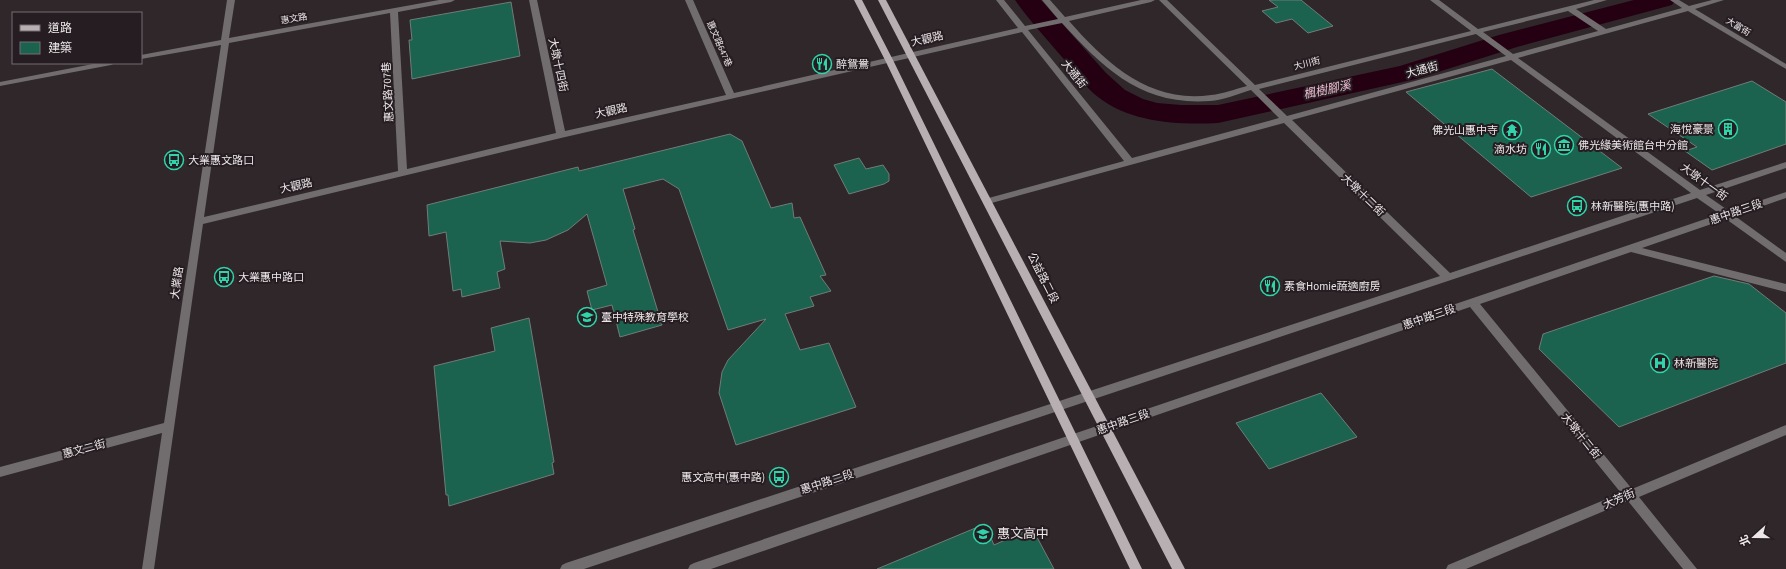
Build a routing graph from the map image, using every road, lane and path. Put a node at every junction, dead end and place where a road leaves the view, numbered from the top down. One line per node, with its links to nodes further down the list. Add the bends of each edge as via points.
1 (231, 0): 22 (street, 大業路)
2 (451, 0): 16 (street, 惠文路)
3 (533, 0): 33 (street, 大墩十四街)
4 (689, 0): 31 (street, 惠文路647巷)
5 (858, 0): 26 (main road)
6 (882, 0): 23 (main road, 公益路二段)
7 (1000, 0): 19 (street, 大通街)
8 (1046, 0): 18 (street, 大川街)
9 (1152, 0): 18 (street)
10 (1163, 0): 30 (street)
11 (1434, 0): 20 (street)
12 (1603, 0): 17 (street, 大川街)
13 (1720, 0): 15 (street, 大通街)
14 (1677, 2): 15 (street, 大富街)
15 (1688, 9): 21 (street, 大通街); 28 (street, 大富街)
16 (394, 10): 22 (street, 惠文路); 36 (street, 惠文路707巷)
17 (1572, 10): 20 (street, 大川街); 21 (street)
18 (1060, 21): 19 (street, 大觀路); 30 (street, 大川街, via 1107,67 1142,89 1162,96 1196,100)
19 (1027, 28): 23 (street, 大觀路); 34 (street, 大通街)
20 (1478, 32): 24 (street, 大墩十一街); 30 (street, 大川街)
21 (1605, 32): 24 (street, 大通街)
22 (224, 42): 25 (street, 惠文路); 41 (street, 大業路)
23 (912, 55): 26 (street, 大觀路); 39 (main road, 公益路二段)
24 (1512, 56): 32 (street, 大通街); 37 (street, 大墩十一街)
25 (142, 57)
26 (889, 60): 31 (street, 大觀路); 48 (main road)
27 (105, 64): 29 (street)
28 (1786, 67)
29 (0, 84)
30 (1255, 91): 32 (street, 大墩十二街)
31 (731, 96): 33 (street, 大觀路)
32 (1281, 117): 34 (street, 大通街); 44 (street, 大墩十二街)
33 (561, 135): 36 (street, 大觀路)
34 (1130, 162): 39 (street, 大通街)
35 (1786, 165): 37 (street)
36 (403, 173): 41 (street, 大觀路)
37 (1700, 194): 40 (street, 大墩十一街); 44 (street)
38 (1786, 195): 40 (street, 惠中路三段)
39 (988, 201): 47 (main road, 公益路二段)
40 (1727, 214): 42 (street, 惠中路三段); 43 (street, 大墩十一街)
41 (198, 222): 49 (street, 大業路)
42 (1629, 248): 45 (street); 46 (street, 惠中路三段)
43 (1786, 258)
44 (1448, 277): 47 (street)
45 (1786, 288)
46 (1472, 302): 50 (street, 惠中路三段); 54 (street, 大墩十二街)
47 (1089, 395): 48 (street, 惠中路二段); 50 (main road, 公益路二段)
48 (1056, 406): 52 (main road); 56 (street, 惠中路二段)
49 (168, 426): 53 (street, 惠文二街); 55 (street, 大業路)
50 (1106, 428): 52 (street, 惠中路三段); 59 (main road, 公益路二段)
51 (1786, 430): 54 (street, 大芳街)
52 (1072, 439): 57 (street); 58 (main road)
53 (0, 472)
54 (1629, 495): 60 (street, 大芳街); 61 (street, 大墩十二街)
55 (148, 569)
56 (566, 569)
57 (694, 569)
58 (1136, 569)
59 (1179, 569)
60 (1452, 569)
61 (1691, 569)

